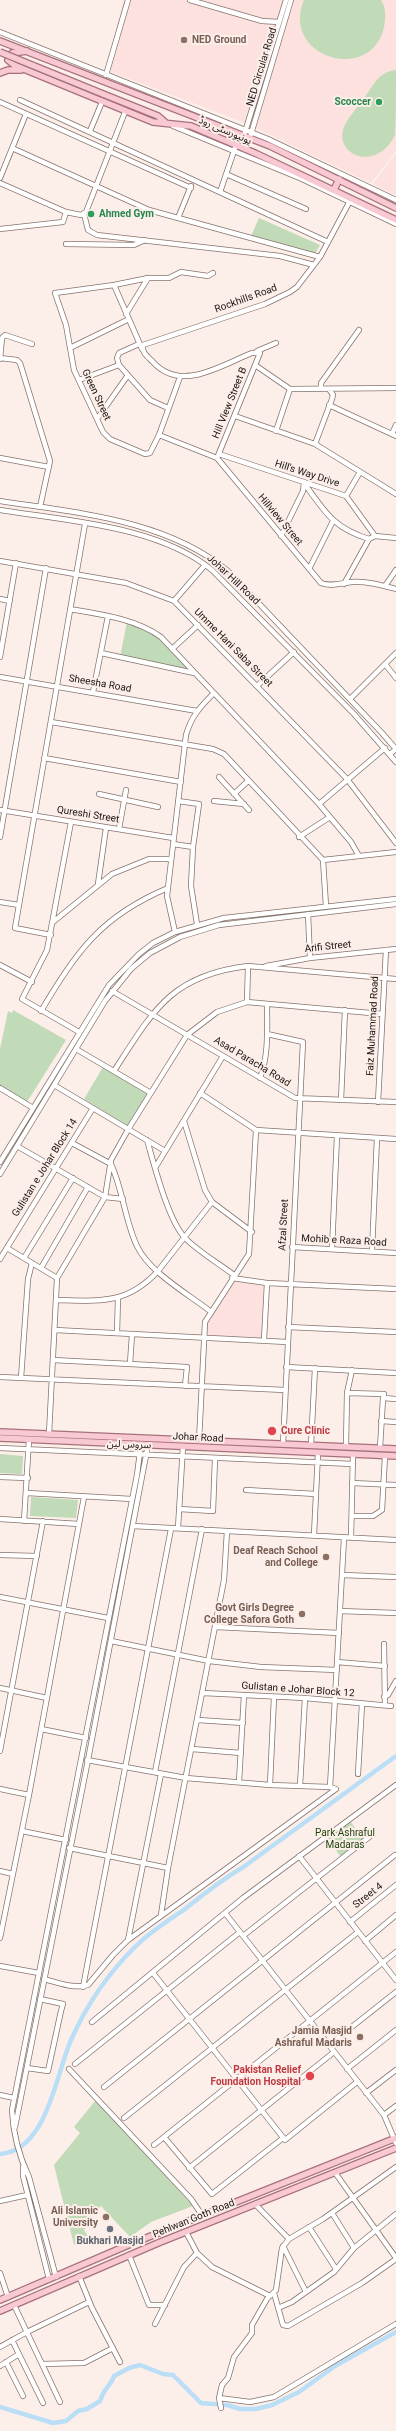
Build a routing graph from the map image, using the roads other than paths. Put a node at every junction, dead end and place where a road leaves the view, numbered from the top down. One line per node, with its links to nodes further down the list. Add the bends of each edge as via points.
1 (128, 0): 12 (street)
2 (190, 0): 5 (street, via 262,21)
3 (286, 0): 5 (street, NED Circular Road)
4 (291, 0): 23 (street, NED Circular Road)
5 (279, 22): 22 (street, NED Circular Road)
6 (0, 32): 12 (street)
7 (0, 41): 8 (main road, یونیورسٹی روڈ)
8 (27, 51): 10 (main road, via 12,53 8,57 10,62); 14 (main road, یونیورسٹی روڈ)
9 (0, 52): 20 (main road, یونیورسٹی روڈ, bridge, via 158,116)
10 (23, 68): 11 (main road); 17 (main road)
11 (0, 73)
12 (106, 75): 13 (street)
13 (146, 91): 14 (main road); 22 (street)
14 (143, 98): 22 (main road, یونیورسٹی روڈ)
15 (20, 100): 21 (street)
16 (0, 102): 19 (street)
17 (102, 102): 18 (main road); 21 (street)
18 (125, 112): 20 (main road, via 153,122); 24 (street)
19 (26, 114): 25 (street); 27 (street)
20 (166, 123): 26 (main road, یونیورسٹی روڈ, via 191,126)
21 (90, 131): 24 (street)
22 (244, 133): 23 (main road, یونیورسٹی روڈ)
23 (251, 135): 30 (main road, یونیورسٹی روڈ); 38 (street, via 312,158)
24 (113, 142): 27 (street); 31 (street)
25 (12, 148): 29 (street); 33 (street)
26 (235, 148): 28 (street); 35 (main road, یونیورسٹی روڈ); 37 (street)
27 (109, 150): 33 (street); 34 (street)
28 (226, 174): 36 (street); 41 (street)
29 (0, 178)
30 (339, 179): 35 (main road); 39 (main road, یونیورسٹی روڈ)
31 (194, 181): 34 (street); 36 (street)
32 (0, 183): 42 (street)
33 (96, 186): 43 (street); 44 (street, via 149,210)
34 (191, 188): 44 (street)
35 (334, 190): 37 (main road, یونیورسٹی روڈ)
36 (220, 192): 49 (street)
37 (350, 200): 45 (main road, یونیورسٹی روڈ); 46 (street); 49 (street, Rockhills Road)
38 (396, 201): 39 (main road)
39 (386, 202): 40 (main road, یونیورسٹی روڈ)
40 (396, 208)
41 (306, 209)
42 (66, 212): 43 (street); 47 (street, via 63,222)
43 (84, 214): 48 (street, via 88,230 93,234)
44 (178, 218): 51 (street)
45 (396, 220)
46 (396, 224)
47 (0, 229)
48 (145, 240): 50 (street, via 134,245); 52 (street, via 280,256)
49 (328, 242): 51 (street, Rockhills Road)
50 (66, 244)
51 (320, 257): 52 (street, Rockhills Road)
52 (314, 265): 62 (street, Rockhills Road, via 297,286 279,298 146,342)
53 (213, 273): 54 (street, via 208,276 181,272 169,278)
54 (148, 278): 55 (street); 56 (street)
55 (114, 285): 56 (street); 61 (street, Green Street, via 55,293 66,325)
56 (127, 316): 60 (street); 61 (street)
57 (359, 330): 72 (street, via 322,383)
58 (276, 343): 63 (street)
59 (32, 344): 64 (street, via 5,335 2,338)
60 (139, 344): 62 (street); 65 (street, via 119,353)
61 (70, 348): 69 (street, Green Street, via 74,370)
62 (142, 349): 68 (street, via 157,367)
63 (258, 352): 66 (street, Hill View Street B); 68 (street, via 190,378)
64 (0, 358): 85 (street, via 17,360 20,363 50,461)
65 (119, 365): 67 (street); 69 (street)
66 (255, 366): 71 (street); 76 (street, Hill View Street B)
67 (128, 375): 75 (street, via 150,400); 77 (street)
68 (180, 377): 75 (street)
69 (79, 380): 77 (street, Green Street)
70 (396, 388): 73 (street)
71 (290, 389): 72 (street); 79 (street)
72 (321, 389): 73 (street)
73 (329, 389): 74 (street, via 332,395)
74 (329, 405): 81 (street); 82 (street)
75 (168, 408): 80 (street)
76 (235, 416): 79 (street); 83 (street, Hill View Street B)
77 (97, 419): 80 (street, Green Street, via 102,432 110,439 148,454)
78 (396, 425): 81 (street)
79 (276, 430): 82 (street)
80 (160, 435): 83 (street, Hillview Street)
81 (394, 435)
82 (315, 444): 86 (street)
83 (218, 456): 87 (street, Hill's Way Drive); 97 (street, Hillview Street)
84 (0, 458): 85 (street)
85 (49, 467): 91 (street)
86 (360, 472): 88 (street); 89 (street)
87 (304, 483): 89 (street, Hill's Way Drive); 94 (street); 97 (street, via 303,491)
88 (396, 494)
89 (346, 496): 98 (street, Hill's Way Drive)
90 (0, 501): 91 (street, Johar Hill Road)
91 (40, 507): 93 (street, Johar Hill Road)
92 (0, 510): 95 (street, Johar Hill Road)
93 (95, 517): 96 (street); 101 (street, Johar Hill Road, via 146,528)
94 (333, 520): 100 (street, via 342,529); 107 (street)
95 (85, 524): 96 (street, Johar Hill Road); 109 (street)
96 (93, 525): 102 (street, Johar Hill Road, via 154,540)
97 (281, 536): 107 (street, Hillview Street)
98 (376, 536): 99 (street); 100 (street)
99 (396, 538)
100 (368, 539): 110 (street)
101 (190, 545): 102 (street); 133 (street, Johar Hill Road, via 228,571)
102 (186, 554): 105 (street, Johar Hill Road)
103 (0, 561): 104 (street, Umme Hani Saba Street)
104 (16, 563): 106 (street, Umme Hani Saba Street); 114 (street)
105 (206, 565): 115 (street); 120 (street, Johar Hill Road)
106 (46, 568): 109 (street, Umme Hani Saba Street); 128 (street)
107 (309, 569): 110 (street, Hillview Street, via 321,583)
108 (396, 570): 111 (street)
109 (76, 573): 115 (street, Umme Hani Saba Street, via 126,583); 116 (street)
110 (344, 584): 111 (street, Hillview Street, via 374,582)
111 (385, 586): 112 (street, Hillview Street)
112 (396, 588)
113 (0, 599): 114 (street)
114 (10, 601): 123 (street)
115 (174, 601): 118 (street, Umme Hani Saba Street)
116 (70, 609): 117 (street); 130 (street)
117 (108, 616): 119 (street, via 150,629); 121 (street)
118 (198, 625): 119 (street); 129 (street, Umme Hani Saba Street)
119 (172, 649): 125 (street)
120 (294, 652): 129 (street); 137 (street, Johar Hill Road)
121 (100, 653): 125 (street); 131 (street)
122 (396, 653): 124 (street)
123 (0, 657)
124 (385, 664): 127 (street); 133 (street)
125 (194, 673): 132 (street)
126 (0, 677): 128 (street, Sheesha Road)
127 (396, 678)
128 (27, 681): 130 (street, Sheesha Road); 155 (street)
129 (258, 685): 143 (street, Umme Hani Saba Street)
130 (57, 686): 131 (street, Sheesha Road); 135 (street)
131 (93, 692): 134 (street, Sheesha Road)
132 (213, 694): 134 (street); 153 (street)
133 (350, 698): 138 (street, Johar Hill Road)
134 (196, 711): 136 (street, via 190,722)
135 (51, 722): 136 (street); 140 (street)
136 (185, 745): 144 (street, via 213,749 224,754); 145 (street)
137 (385, 748): 139 (street, Johar Hill Road); 143 (street)
138 (396, 749): 139 (street)
139 (390, 754): 141 (street, Johar Hill Road)
140 (44, 758): 145 (street); 157 (street)
141 (396, 762)
142 (219, 777): 148 (street)
143 (347, 779): 153 (street); 165 (street, Umme Hani Saba Street)
144 (248, 781): 148 (street); 162 (street)
145 (181, 782): 150 (street)
146 (126, 790): 149 (street)
147 (99, 794): 149 (street)
148 (234, 794): 152 (street)
149 (125, 800): 154 (street); 161 (street)
150 (178, 801): 164 (street); 166 (street, via 199,804)
151 (214, 801): 152 (street)
152 (244, 804): 156 (street)
153 (319, 804): 158 (street)
154 (158, 807)
155 (2, 810): 157 (street, Qureshi Street); 163 (street)
156 (249, 810)
157 (35, 816): 159 (street, Qureshi Street); 176 (street)
158 (330, 817): 162 (street); 168 (street)
159 (71, 822): 160 (street, Qureshi Street); 179 (street)
160 (106, 828): 161 (street, Qureshi Street); 171 (street)
161 (119, 829): 164 (street, Qureshi Street)
162 (299, 837): 170 (street)
163 (0, 838)
164 (173, 841): 166 (street, Qureshi Street); 169 (street)
165 (396, 843)
166 (194, 847): 180 (street, via 191,886)
167 (396, 852): 168 (street)
168 (359, 856): 170 (street)
169 (171, 859): 171 (street, via 149,859 131,865); 172 (street)
170 (323, 860): 177 (street)
171 (98, 884): 179 (street)
172 (168, 888): 181 (street, via 167,896); 196 (street, via 125,909 101,928 67,967)
173 (396, 899): 177 (street)
174 (0, 902): 176 (street)
175 (396, 904): 178 (street)
176 (19, 905): 182 (street, via 15,928)
177 (326, 906): 180 (street, via 224,918)
178 (308, 914): 185 (street); 192 (street, via 219,925 180,937 150,953 131,969)
179 (53, 922): 182 (street)
180 (197, 924): 181 (street)
181 (175, 932): 199 (street, via 153,943 124,968 109,985)
182 (51, 935): 191 (street)
183 (396, 949): 184 (street, Arifi Street)
184 (386, 950): 185 (street, Arifi Street); 189 (street, Faiz Muhammad Road)
185 (310, 958): 188 (street, Arifi Street)
186 (0, 965): 191 (street)
187 (248, 966): 188 (street); 193 (street); 198 (street, via 206,974 184,985)
188 (263, 967): 189 (street)
189 (385, 978): 190 (street); 197 (street, Faiz Muhammad Road)
190 (396, 979)
191 (32, 982): 196 (street, via 22,999)
192 (112, 991): 198 (street, Asad Paracha Road); 202 (street)
193 (247, 1002): 194 (street); 201 (street, via 217,1012)
194 (268, 1004): 195 (street); 200 (street)
195 (345, 1010): 197 (street); 214 (street)
196 (41, 1011): 199 (street)
197 (382, 1014): 215 (street, Faiz Muhammad Road)
198 (150, 1015): 201 (street, Asad Paracha Road); 206 (street)
199 (79, 1032): 204 (street)
200 (268, 1034): 207 (street, via 264,1068); 213 (street, Afzal Street, via 303,1042)
201 (187, 1035): 203 (street, Asad Paracha Road); 210 (street)
202 (76, 1049): 205 (street); 206 (street)
203 (223, 1056): 207 (street, Asad Paracha Road); 211 (street)
204 (60, 1063): 205 (street); 217 (street)
205 (66, 1066): 208 (street)
206 (114, 1071): 210 (street)
207 (260, 1078): 213 (street, Asad Paracha Road)
208 (54, 1085): 218 (street); 228 (street)
209 (2, 1089): 212 (street); 217 (street)
210 (151, 1093): 220 (street)
211 (200, 1093): 219 (street); 221 (street)
212 (0, 1096)
213 (299, 1098): 214 (street, Asad Paracha Road); 222 (street, Afzal Street)
214 (341, 1100): 215 (street, Asad Paracha Road)
215 (378, 1102): 216 (street, Asad Paracha Road)
216 (396, 1102)
217 (33, 1108): 230 (street)
218 (93, 1108): 220 (street); 227 (street, Gulistan e Johar Block 14)
219 (184, 1121): 229 (street); 241 (street, via 205,1190)
220 (128, 1128): 226 (street); 233 (street)
221 (256, 1130): 222 (street); 242 (street)
222 (297, 1134): 223 (street); 244 (street, Afzal Street)
223 (337, 1136): 224 (street); 246 (street)
224 (377, 1138): 225 (street); 247 (street)
225 (396, 1139)
226 (147, 1140): 229 (street); 235 (street)
227 (72, 1143): 233 (street); 234 (street, Gulistan e Johar Block 14)
228 (17, 1146): 231 (street); 234 (street)
229 (166, 1151): 235 (street)
230 (6, 1152): 231 (street); 232 (street)
231 (12, 1155): 236 (street)
232 (0, 1162)
233 (111, 1164): 239 (street); 240 (street)
234 (56, 1168): 237 (street); 245 (street, Gulistan e Johar Block 14)
235 (155, 1168): 243 (street, via 177,1227)
236 (0, 1174)
237 (72, 1178): 238 (street); 249 (street)
238 (88, 1187): 239 (street); 252 (street)
239 (105, 1197): 240 (street); 255 (street)
240 (123, 1199): 253 (street, via 137,1246)
241 (212, 1202): 242 (street); 243 (street)
242 (252, 1232): 254 (street, via 249,1254)
243 (185, 1238): 253 (street); 254 (street)
244 (292, 1247): 246 (street, Mohib e Raza Road); 257 (street, Afzal Street)
245 (7, 1248): 249 (street); 250 (street, Gulistan e Johar Block 14)
246 (332, 1249): 247 (street, Mohib e Raza Road)
247 (372, 1251): 248 (street, Mohib e Raza Road)
248 (396, 1253)
249 (24, 1258): 251 (street)
250 (0, 1259)
251 (32, 1263): 252 (street); 277 (street, via 28,1279)
252 (41, 1268): 255 (street)
253 (158, 1271): 259 (street, via 149,1281); 261 (street)
254 (233, 1277): 256 (street); 261 (street)
255 (57, 1278): 260 (street)
256 (267, 1283): 257 (street); 268 (street)
257 (290, 1284): 258 (street); 262 (street, Afzal Street)
258 (396, 1289)
259 (118, 1298): 260 (street, via 100,1301); 265 (street)
260 (56, 1300): 263 (street)
261 (210, 1311): 267 (street)
262 (288, 1327): 264 (street); 269 (street, Afzal Street)
263 (55, 1330): 265 (street); 270 (street)
264 (396, 1332)
265 (117, 1333): 266 (street)
266 (132, 1334): 267 (street); 271 (street)
267 (203, 1337): 268 (street); 280 (street)
268 (264, 1340): 269 (street)
269 (287, 1342): 272 (street, Afzal Street)
270 (53, 1360): 271 (street); 278 (street)
271 (130, 1364): 279 (street, via 187,1367)
272 (286, 1367): 273 (street); 281 (street, Afzal Street)
273 (315, 1368): 274 (street); 295 (street)
274 (352, 1370): 275 (street); 282 (street)
275 (396, 1372)
276 (0, 1377): 277 (street)
277 (21, 1378): 278 (street)
278 (52, 1380): 279 (street); 288 (street)
279 (185, 1386): 280 (street)
280 (201, 1387): 281 (street); 291 (street)
281 (285, 1390): 293 (street, Afzal Street)
282 (347, 1393): 283 (street, via 384,1394); 297 (street)
283 (383, 1398): 284 (street); 285 (street)
284 (396, 1399)
285 (381, 1421): 286 (street); 300 (street)
286 (396, 1422)
287 (0, 1432): 288 (main road, Johar Road)
288 (49, 1434): 291 (main road, Johar Road)
289 (0, 1438): 290 (main road, Johar Road)
290 (29, 1440): 292 (main road, Johar Road); 302 (street)
291 (199, 1441): 293 (main road, Johar Road)
292 (141, 1444): 294 (main road, Johar Road); 305 (street)
293 (283, 1444): 295 (main road, Johar Road)
294 (148, 1445): 296 (main road, Johar Road); 306 (street)
295 (311, 1445): 297 (main road, Johar Road)
296 (183, 1446): 303 (main road, Johar Road); 310 (street)
297 (346, 1446): 299 (main road, Johar Road)
298 (0, 1448): 302 (street, سروس لین)
299 (373, 1448): 300 (main road, Johar Road); 307 (main road)
300 (380, 1448): 301 (main road, Johar Road)
301 (396, 1449)
302 (29, 1450): 305 (street, سروس لین); 315 (street)
303 (318, 1453): 304 (main road, Johar Road); 312 (street)
304 (353, 1454): 307 (main road, Johar Road); 313 (street)
305 (140, 1455): 306 (street, سروس لین); 323 (street)
306 (147, 1455): 310 (street, سروس لین); 330 (street)
307 (372, 1455): 308 (main road, Johar Road)
308 (385, 1456): 309 (main road, Johar Road); 317 (street)
309 (396, 1456)
310 (182, 1457): 311 (street, سروس لین); 324 (street)
311 (215, 1458): 312 (street, سروس لین); 324 (street, via 213,1511)
312 (318, 1462): 313 (street, سروس لین); 321 (street)
313 (353, 1464): 316 (street)
314 (0, 1477): 315 (street)
315 (28, 1478): 320 (street)
316 (352, 1482): 317 (street); 325 (street)
317 (384, 1483): 318 (street); 325 (street, via 382,1510 379,1514)
318 (396, 1484)
319 (246, 1490): 321 (street)
320 (27, 1493): 322 (street); 327 (street)
321 (316, 1494): 335 (street)
322 (84, 1497): 323 (street); 329 (street)
323 (132, 1499): 348 (street)
324 (179, 1509): 331 (street)
325 (352, 1516): 337 (street)
326 (0, 1519): 327 (street)
327 (24, 1521): 328 (street)
328 (43, 1521): 329 (street); 340 (street)
329 (79, 1524): 345 (street)
330 (133, 1526): 332 (street); 351 (street)
331 (178, 1528): 332 (street); 333 (street)
332 (171, 1529): 353 (street)
333 (202, 1529): 334 (street); 354 (street)
334 (227, 1531): 335 (street); 349 (street, via 224,1580)
335 (314, 1535): 336 (street)
336 (344, 1538): 337 (street); 341 (street)
337 (351, 1538): 338 (street)
338 (396, 1540)
339 (0, 1555): 340 (street)
340 (37, 1556): 344 (street)
341 (342, 1575): 342 (street); 346 (street)
342 (396, 1577)
343 (0, 1597): 344 (street)
344 (29, 1602): 345 (street); 363 (street)
345 (64, 1608): 348 (street); 368 (street)
346 (340, 1610): 347 (street); 350 (street)
347 (396, 1613)
348 (108, 1618): 356 (street)
349 (216, 1627): 350 (street); 355 (street)
350 (339, 1633): 357 (street)
351 (111, 1641): 353 (street); 358 (street)
352 (384, 1644): 359 (street)
353 (149, 1649): 354 (street); 383 (street)
354 (178, 1656): 355 (street); 384 (street)
355 (209, 1661): 360 (street); 364 (street)
356 (100, 1662): 358 (street); 377 (street)
357 (337, 1662): 359 (street); 360 (street)
358 (106, 1664): 382 (street)
359 (386, 1666): 367 (street)
360 (337, 1670): 370 (street)
361 (396, 1681): 367 (street)
362 (0, 1688): 363 (street)
363 (13, 1691): 368 (street); 379 (street)
364 (203, 1693): 365 (street, Gulistan e Johar Block 12); 374 (street)
365 (244, 1695): 366 (street, Gulistan e Johar Block 12); 375 (street)
366 (274, 1697): 369 (street, Gulistan e Johar Block 12); 389 (street)
367 (384, 1697): 372 (street)
368 (47, 1698): 376 (street)
369 (305, 1698): 370 (street, Gulistan e Johar Block 12); 391 (street)
370 (335, 1702): 371 (street, Gulistan e Johar Block 12); 392 (street)
371 (362, 1704): 372 (street, Gulistan e Johar Block 12); 386 (street)
372 (385, 1705): 373 (street, Gulistan e Johar Block 12)
373 (391, 1706)
374 (198, 1720): 375 (street); 378 (street)
375 (243, 1723): 380 (street)
376 (41, 1729): 377 (street); 394 (street)
377 (86, 1738): 381 (street)
378 (192, 1749): 380 (street); 387 (street)
379 (0, 1752)
380 (241, 1753): 388 (street)
381 (81, 1759): 382 (street); 397 (street)
382 (88, 1760): 383 (street); 398 (street)
383 (126, 1766): 384 (street); 399 (street)
384 (155, 1772): 385 (street)
385 (161, 1774): 387 (street); 402 (street)
386 (358, 1774)
387 (186, 1778): 388 (street); 403 (street)
388 (240, 1782): 389 (street)
389 (270, 1785): 391 (street)
390 (396, 1785): 401 (street)
391 (300, 1786): 392 (street)
392 (330, 1786): 411 (street, via 336,1789)
393 (0, 1789): 394 (street)
394 (29, 1795): 395 (street)
395 (22, 1831): 397 (street); 405 (street)
396 (373, 1834): 407 (street)
397 (66, 1840): 406 (street)
398 (69, 1848): 399 (street); 406 (street)
399 (107, 1855): 402 (street); 427 (street)
400 (395, 1855): 409 (street)
401 (299, 1856): 407 (street); 410 (street)
402 (144, 1862): 403 (street); 417 (street)
403 (168, 1868): 411 (street)
404 (0, 1871): 405 (street)
405 (13, 1874): 416 (street)
406 (62, 1874): 423 (street); 425 (street)
407 (317, 1879): 409 (street); 415 (street)
408 (396, 1885): 413 (street, Street 4)
409 (336, 1902): 413 (street); 420 (street)
410 (225, 1913): 415 (street); 424 (street)
411 (161, 1915): 417 (street)
412 (396, 1915): 418 (street)
413 (350, 1922): 414 (street)
414 (358, 1932): 418 (street); 429 (street)
415 (242, 1934): 420 (street); 428 (street)
416 (0, 1938)
417 (128, 1940): 427 (street, via 88,1985)
418 (365, 1941): 421 (street)
419 (396, 1952): 421 (street)
420 (263, 1961): 429 (street); 432 (street)
421 (382, 1963): 426 (street); 433 (street)
422 (0, 1966): 423 (street)
423 (39, 1973): 449 (street)
424 (153, 1973): 428 (street); 434 (street)
425 (44, 1980): 427 (street); 431 (street)
426 (396, 1980)
427 (83, 1987)
428 (166, 1990): 432 (street); 439 (street)
429 (286, 1991): 433 (street); 437 (street)
430 (396, 1992): 436 (street)
431 (40, 1999): 440 (street); 440 (street, via 63,2004 48,2071)
432 (190, 2019): 437 (street); 446 (street)
433 (310, 2021): 436 (street); 444 (street)
434 (92, 2022)
435 (396, 2030): 442 (street)
436 (329, 2045): 438 (street)
437 (213, 2049): 444 (street); 453 (street)
438 (334, 2052): 442 (street); 451 (street)
439 (75, 2064)
440 (27, 2068): 454 (street)
441 (69, 2069): 470 (street, via 191,2199)
442 (347, 2069): 445 (street)
443 (396, 2070): 447 (street)
444 (237, 2079): 451 (street); 455 (street)
445 (357, 2082): 447 (street); 456 (street, via 285,2140)
446 (104, 2087)
447 (366, 2093): 452 (street)
448 (0, 2095): 449 (street)
449 (14, 2098): 454 (street)
450 (396, 2106): 452 (street)
451 (261, 2110): 456 (street); 462 (street)
452 (384, 2115): 457 (street)
453 (124, 2118)
454 (14, 2132): 460 (street)
455 (164, 2136): 458 (street); 462 (street)
456 (283, 2138): 462 (street, via 212,2194)
457 (395, 2140): 470 (main road, Pehlwan Goth Road)
458 (154, 2145)
459 (396, 2148): 463 (main road, Pehlwan Goth Road)
460 (23, 2165): 464 (street, via 22,2176); 484 (street, via 29,2177)
461 (396, 2167): 465 (street)
462 (189, 2168)
463 (336, 2174): 465 (street); 467 (main road, Pehlwan Goth Road)
464 (27, 2195): 466 (street); 486 (street)
465 (354, 2198): 468 (street); 472 (street)
466 (0, 2201)
467 (255, 2204): 473 (main road, Pehlwan Goth Road); 474 (street)
468 (332, 2213): 471 (street); 476 (street)
469 (396, 2214): 472 (street)
470 (202, 2215): 479 (main road, Pehlwan Goth Road)
471 (309, 2227): 474 (street); 482 (street)
472 (377, 2230): 476 (street); 480 (street)
473 (186, 2232): 477 (street); 478 (main road, Pehlwan Goth Road)
474 (289, 2239): 475 (street)
475 (283, 2246): 487 (street); 488 (street, via 276,2290)
476 (354, 2248): 482 (street)
477 (197, 2253): 488 (street, via 212,2267); 493 (street, via 186,2264)
478 (130, 2255): 481 (main road, Pehlwan Goth Road); 493 (street, via 149,2305)
479 (97, 2259): 481 (main road); 484 (main road, Pehlwan Goth Road)
480 (396, 2259): 494 (street, via 362,2283 288,2326 283,2325)
481 (100, 2267): 485 (main road, Pehlwan Goth Road)
482 (336, 2269): 487 (street)
483 (0, 2273): 489 (street)
484 (56, 2276): 486 (main road, Pehlwan Goth Road)
485 (79, 2276): 491 (street); 492 (main road, Pehlwan Goth Road)
486 (49, 2279): 489 (main road, Pehlwan Goth Road)
487 (306, 2292): 494 (street)
488 (272, 2295): 494 (street); 508 (street, via 252,2325 252,2333 234,2357 228,2378 222,2385)
489 (8, 2296): 490 (main road, Pehlwan Goth Road)
490 (0, 2300)
491 (89, 2302): 498 (street); 501 (street)
492 (14, 2304): 495 (main road, Pehlwan Goth Road); 498 (street)
493 (165, 2304): 496 (street)
494 (278, 2308)
495 (0, 2311)
496 (155, 2324)
497 (396, 2324): 508 (street, via 274,2397 250,2402)
498 (27, 2332): 499 (street); 505 (street)
499 (12, 2340): 500 (street); 502 (street)
500 (0, 2347)
501 (113, 2348): 504 (street); 505 (street, via 84,2363)
502 (20, 2354): 503 (street); 510 (street)
503 (6, 2362): 506 (street); 507 (street)
504 (120, 2362)
505 (42, 2364): 509 (street)
506 (0, 2365)
507 (23, 2396)
508 (219, 2400): 511 (street)
509 (60, 2402)
510 (43, 2403)
511 (221, 2408)

